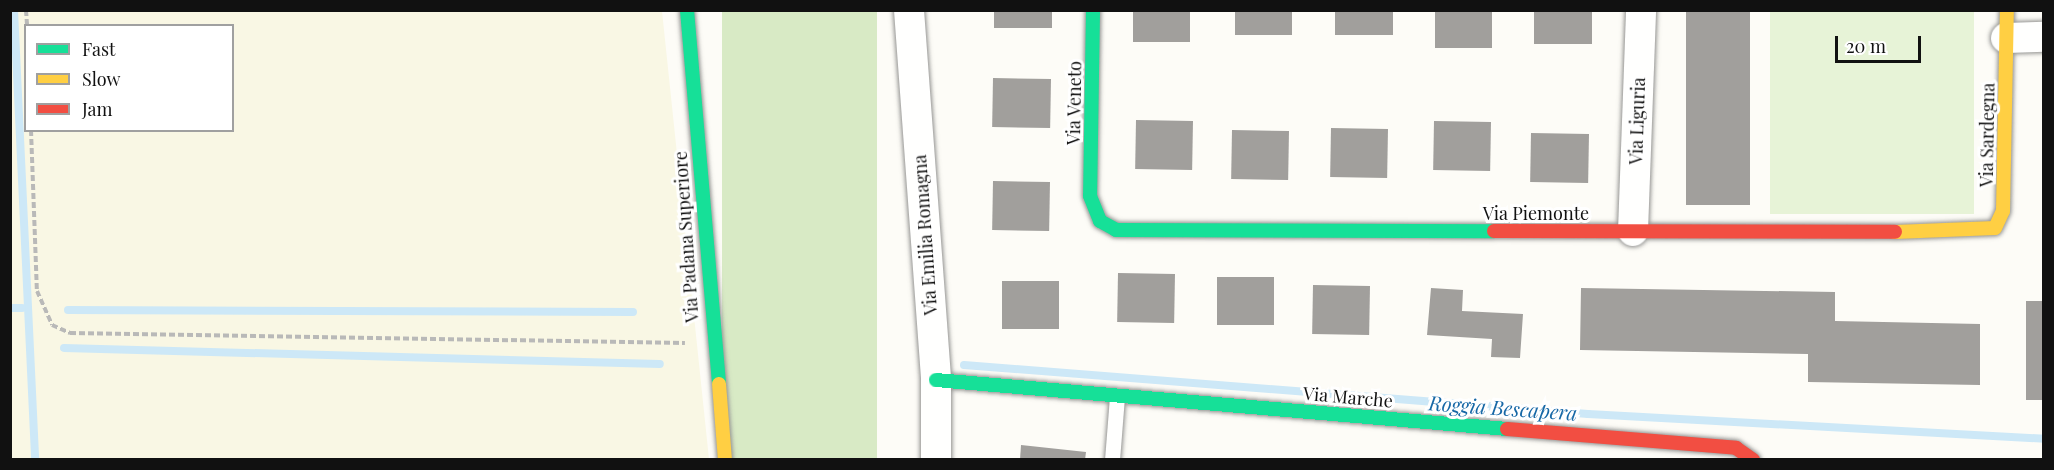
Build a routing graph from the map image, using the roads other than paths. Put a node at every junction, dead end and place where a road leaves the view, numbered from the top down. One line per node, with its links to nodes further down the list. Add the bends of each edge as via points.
1 (687, 10): 13 (street, Via Padana Superiore, via 712,343)
2 (909, 10): 10 (street, Via Emilia Romagna)
3 (1093, 10): 7 (street, Via Veneto)
4 (1641, 10): 9 (street, Via Liguria)
5 (2007, 24): 6 (street); 8 (street, Via Sardegna)
6 (2043, 37)
7 (1090, 195): 9 (street, Via Piemonte, via 1100,221 1123,231)
8 (1999, 223): 9 (street, Via Piemonte, via 1981,232)
9 (1633, 231)
10 (936, 380): 11 (street, Via Marche); 14 (street, Via Emilia Romagna)
11 (1117, 396): 12 (street, Via Marche); 15 (lane)
12 (1626, 438): 16 (lane); 17 (street, Via Marche, via 1736,447)
13 (725, 459)
14 (936, 459)
15 (1112, 459)
16 (1624, 459)
17 (1753, 459)

